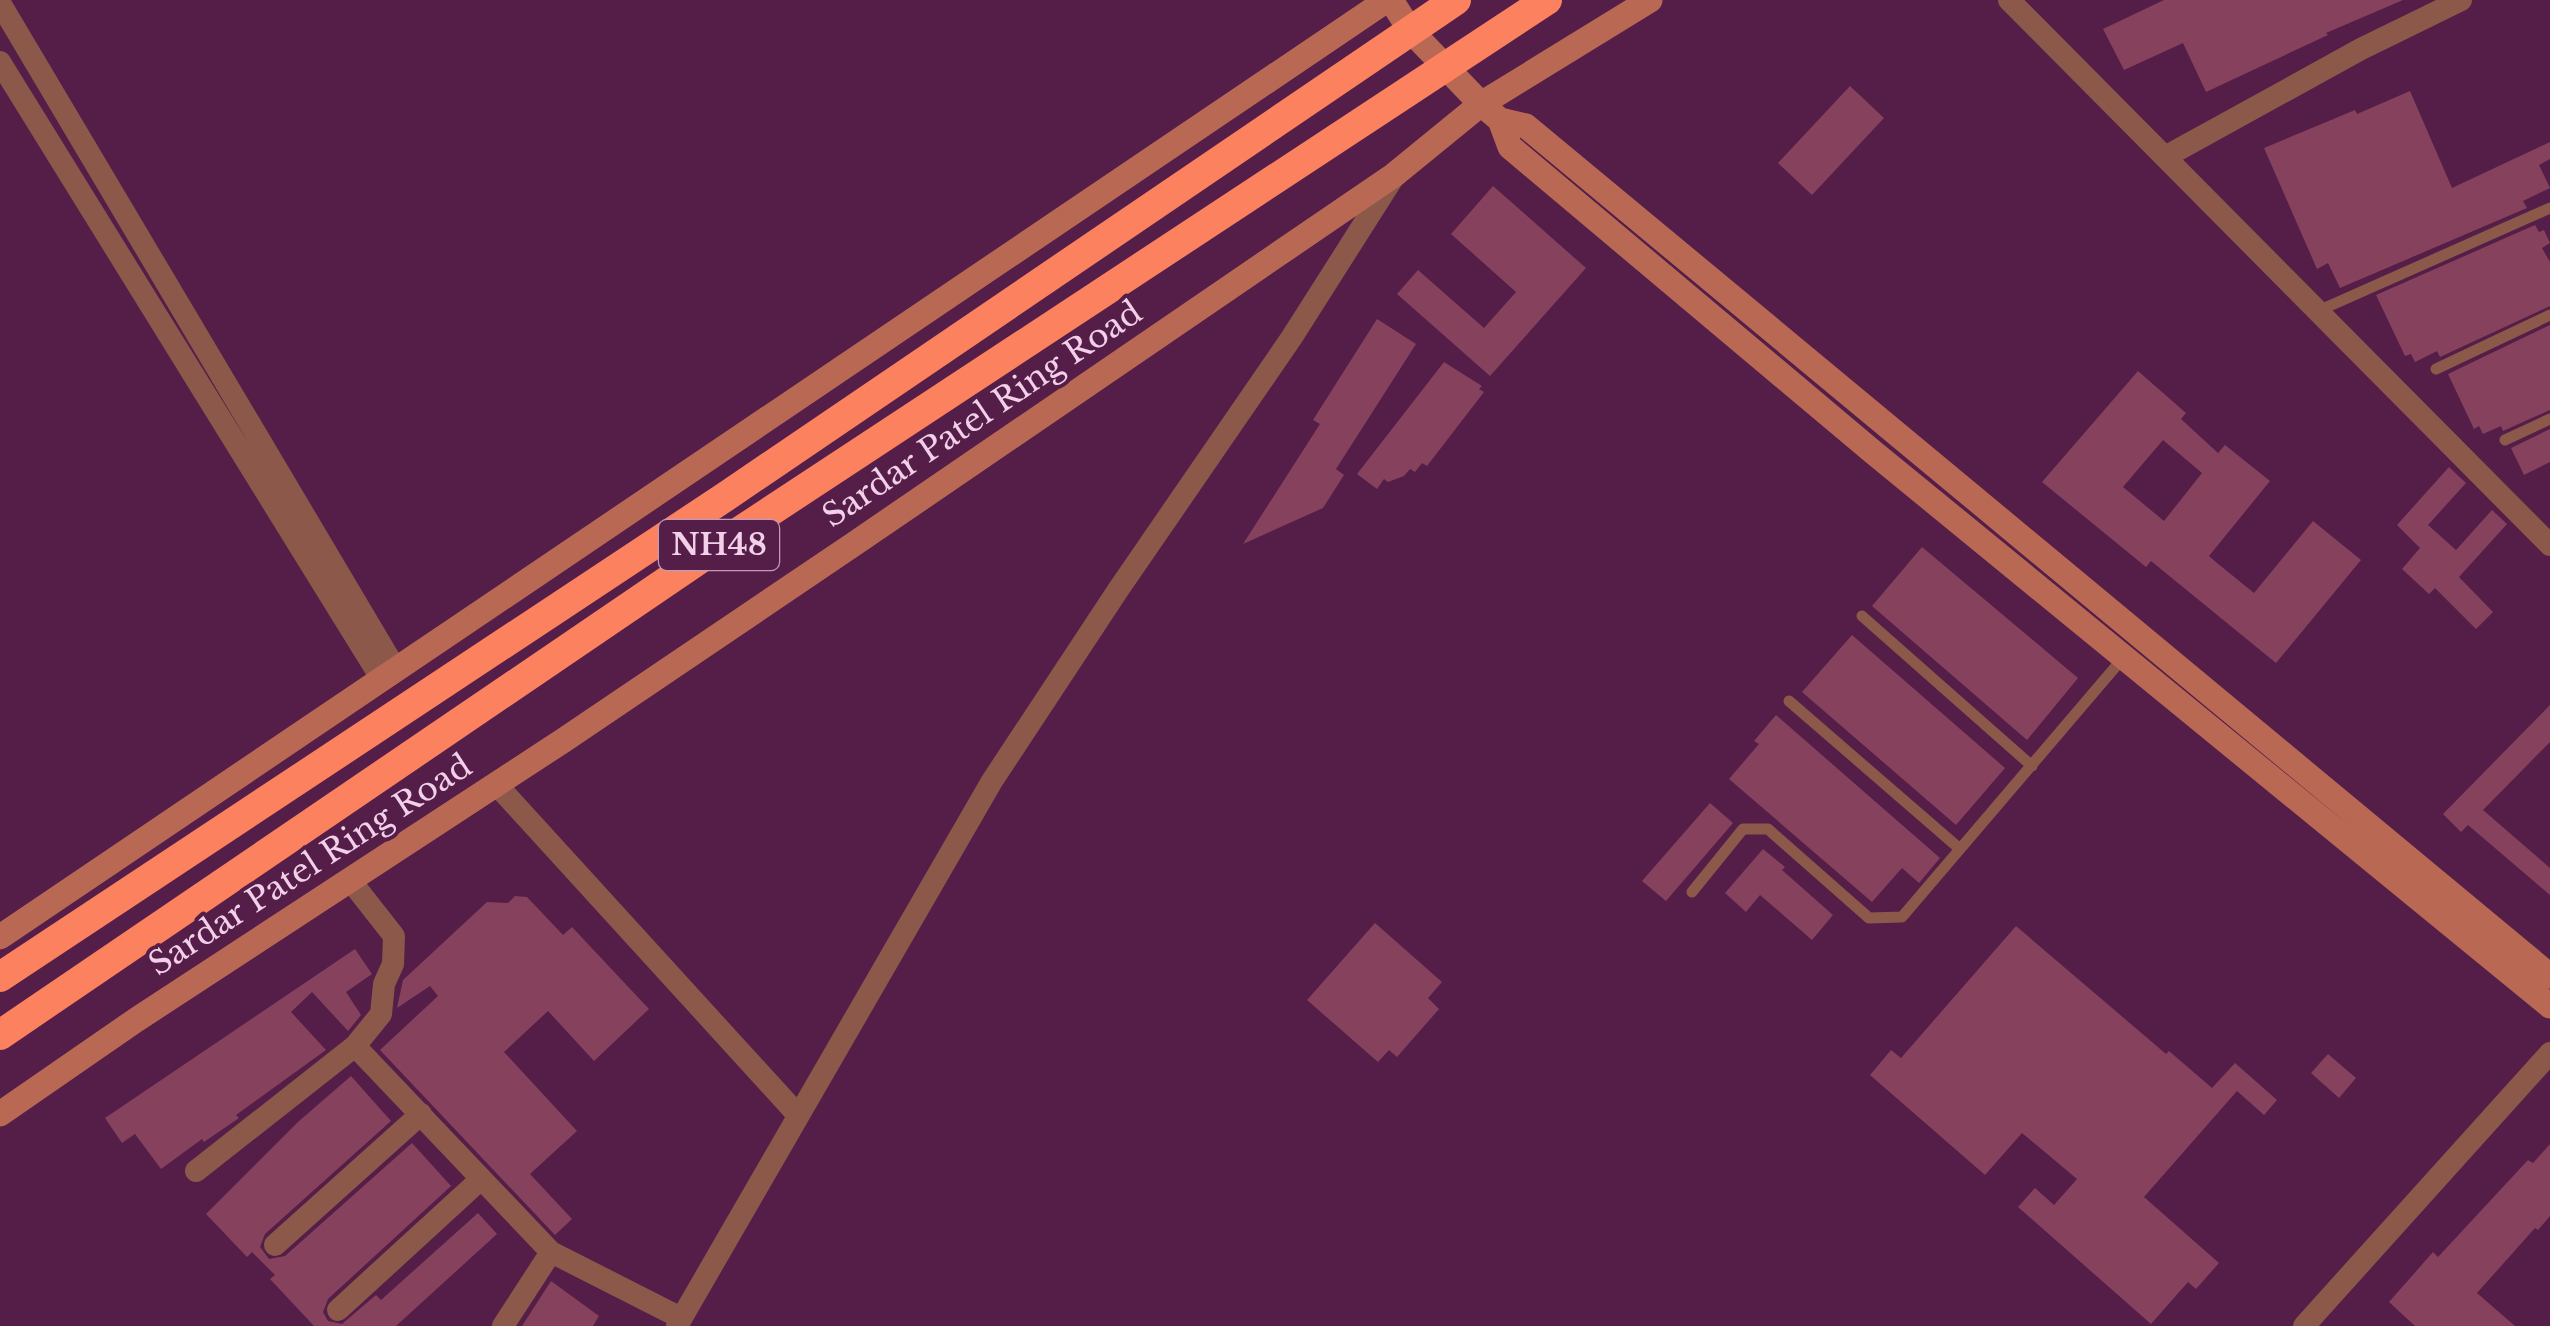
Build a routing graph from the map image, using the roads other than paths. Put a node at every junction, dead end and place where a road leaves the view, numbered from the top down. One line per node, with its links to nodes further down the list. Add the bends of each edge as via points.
1 (1389, 0): 8 (street); 27 (street)
2 (1456, 0): 8 (highway, NH48)
3 (1547, 0): 10 (highway, Sardar Patel Ring Road / NH48)
4 (1650, 0): 11 (street, Sardar Patel Ring Road)
5 (2009, 0): 12 (street)
6 (2461, 0): 12 (street)
7 (0, 3): 27 (street)
8 (1410, 30): 10 (street); 19 (highway, NH48)
9 (0, 62): 27 (street)
10 (1447, 68): 11 (street); 21 (highway, Sardar Patel Ring Road / NH48)
11 (1490, 112): 13 (street, Sardar Patel Ring Road); 23 (street, via 1526,126); 25 (street, via 1510,146)
12 (2166, 157): 15 (street)
13 (1394, 175): 30 (street, Sardar Patel Ring Road); 43 (street, via 992,780)
14 (2550, 208): 15 (lane)
15 (2318, 312): 22 (street)
16 (2550, 315): 17 (lane)
17 (2436, 369)
18 (2550, 419): 20 (lane)
19 (812, 438): 21 (highway); 36 (highway, NH48)
20 (2505, 440)
21 (833, 470): 38 (highway, Sardar Patel Ring Road / NH48)
22 (2550, 545)
23 (2107, 608): 25 (street); 35 (street)
24 (1862, 616): 29 (lane)
25 (2089, 630): 26 (street)
26 (2123, 658): 29 (lane); 37 (street)
27 (388, 673): 34 (street)
28 (1790, 701): 31 (lane)
29 (2032, 766): 31 (lane)
30 (496, 784): 32 (street, Sardar Patel Ring Road); 43 (street)
31 (1960, 850): 33 (lane, via 1902,918 1869,918 1768,830 1743,829)
32 (350, 880): 39 (street, via 394,936 382,1014); 41 (street, Sardar Patel Ring Road)
33 (1692, 892)
34 (0, 937)
35 (2550, 976)
36 (0, 977)
37 (2550, 1006)
38 (0, 1035)
39 (355, 1046): 42 (street); 44 (street)
40 (2550, 1053): 51 (street)
41 (0, 1114)
42 (421, 1114): 45 (street); 46 (street)
43 (797, 1114): 49 (street)
44 (196, 1171)
45 (481, 1179): 47 (street); 48 (street)
46 (275, 1245)
47 (551, 1252): 49 (street); 50 (street)
48 (338, 1310)
49 (679, 1322)
50 (503, 1326)
51 (2304, 1326)

